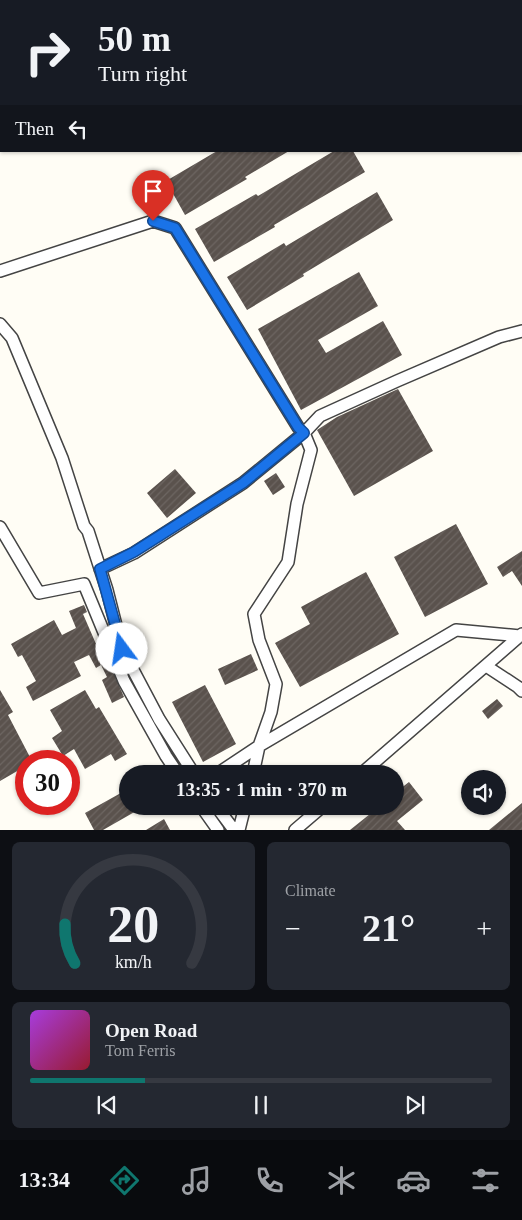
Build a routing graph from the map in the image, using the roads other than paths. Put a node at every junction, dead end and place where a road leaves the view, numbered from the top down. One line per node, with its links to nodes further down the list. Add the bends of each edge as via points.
1 (0, 271): 4 (street, via 153,221 175,228)
2 (0, 324): 6 (street, via 12,338 62,458)
3 (522, 331): 4 (street, via 499,337 320,416)
4 (304, 433): 6 (street, via 243,483 134,552); 10 (street, via 311,450 297,504 288,562 254,614 259,640 276,684 271,712)
5 (0, 527): 11 (street, via 39,593 84,584 124,681)
6 (100, 569): 12 (street, via 122,649 159,719)
7 (521, 635): 8 (street); 10 (street, via 456,630)
8 (486, 666): 9 (street); 15 (street)
9 (522, 691)
10 (259, 746): 13 (street); 14 (street)
11 (172, 765)
12 (188, 765)
13 (230, 765)
14 (255, 765)
15 (371, 765)
16 (207, 815): 20 (street)
17 (223, 815): 21 (street)
18 (243, 815): 22 (street)
19 (312, 815): 23 (street)
20 (218, 830)
21 (234, 830)
22 (239, 830)
23 (295, 830)

